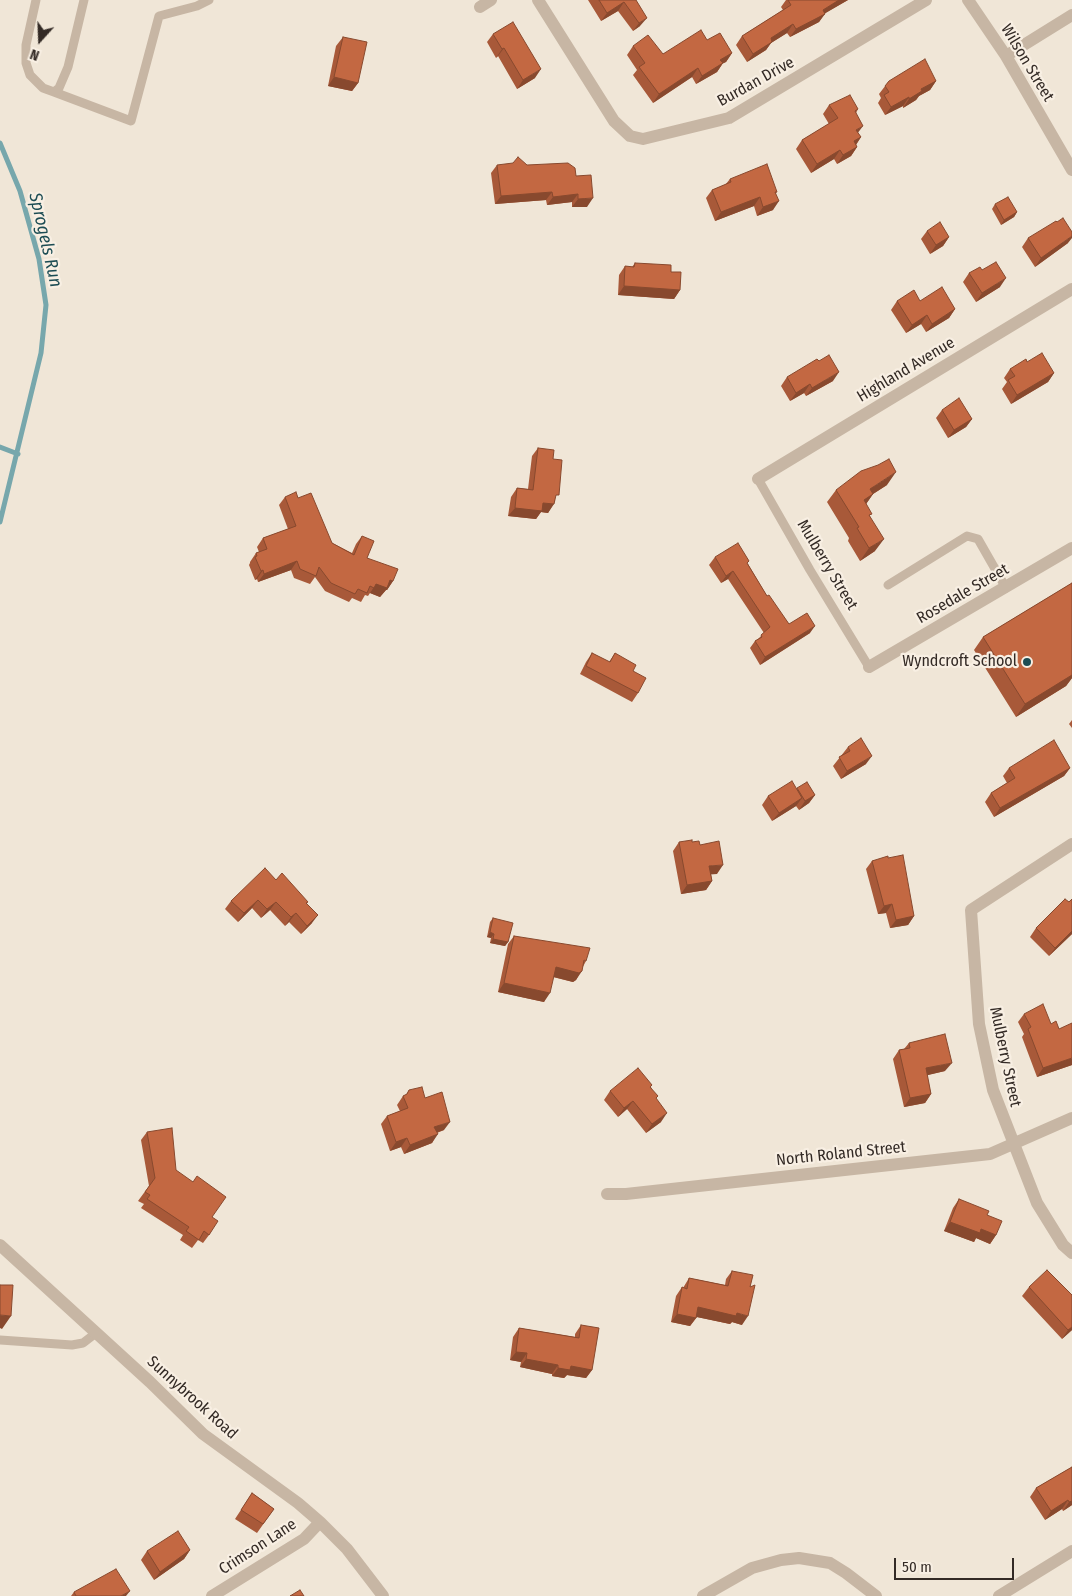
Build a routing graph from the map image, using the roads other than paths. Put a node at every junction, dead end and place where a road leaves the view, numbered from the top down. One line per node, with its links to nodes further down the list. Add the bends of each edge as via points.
1 (36, 0): 11 (lane, via 26,45 26,63 30,74 43,88)
2 (84, 0): 11 (lane, via 68,67)
3 (209, 0): 11 (lane, via 159,16 131,121)
4 (491, 0): 8 (street)
5 (538, 0): 6 (street, Burdan Drive, via 614,121 630,136 643,140 729,118)
6 (926, 0)
7 (968, 0): 10 (street, Wilson Street)
8 (480, 7)
9 (1072, 15): 10 (street)
10 (1006, 56): 12 (street, Wilson Street)
11 (54, 92)
12 (1067, 151): 13 (street, Wilson Street)
13 (1072, 170)
14 (1072, 289): 15 (street, Highland Avenue)
15 (758, 479): 19 (lane, Mulberry Street)
16 (1072, 548): 18 (street, Rosedale Street)
17 (888, 585): 18 (lane, via 967,536 978,539)
18 (1006, 588): 19 (street, Rosedale Street)
19 (869, 667)
20 (1072, 844): 22 (street, Mulberry Street, via 971,910 979,1024 992,1090)
21 (1072, 1118): 22 (street, North Roland Street)
22 (1013, 1145): 23 (street, North Roland Street, via 990,1154); 25 (street, Mulberry Street, via 1037,1203)
23 (607, 1194)
24 (0, 1245): 26 (street, Sunnybrook Road)
25 (1072, 1253)
26 (96, 1333): 27 (lane, via 83,1343 72,1345); 28 (street, Sunnybrook Road, via 204,1434)
27 (0, 1340)
28 (320, 1522): 30 (street, Crimson Lane, via 304,1539); 31 (street, Sunnybrook Road)
29 (1072, 1551): 34 (street)
30 (212, 1596)
31 (384, 1596)
32 (703, 1596): 33 (street, via 752,1568 798,1558 835,1566)
33 (876, 1596)
34 (999, 1596)

